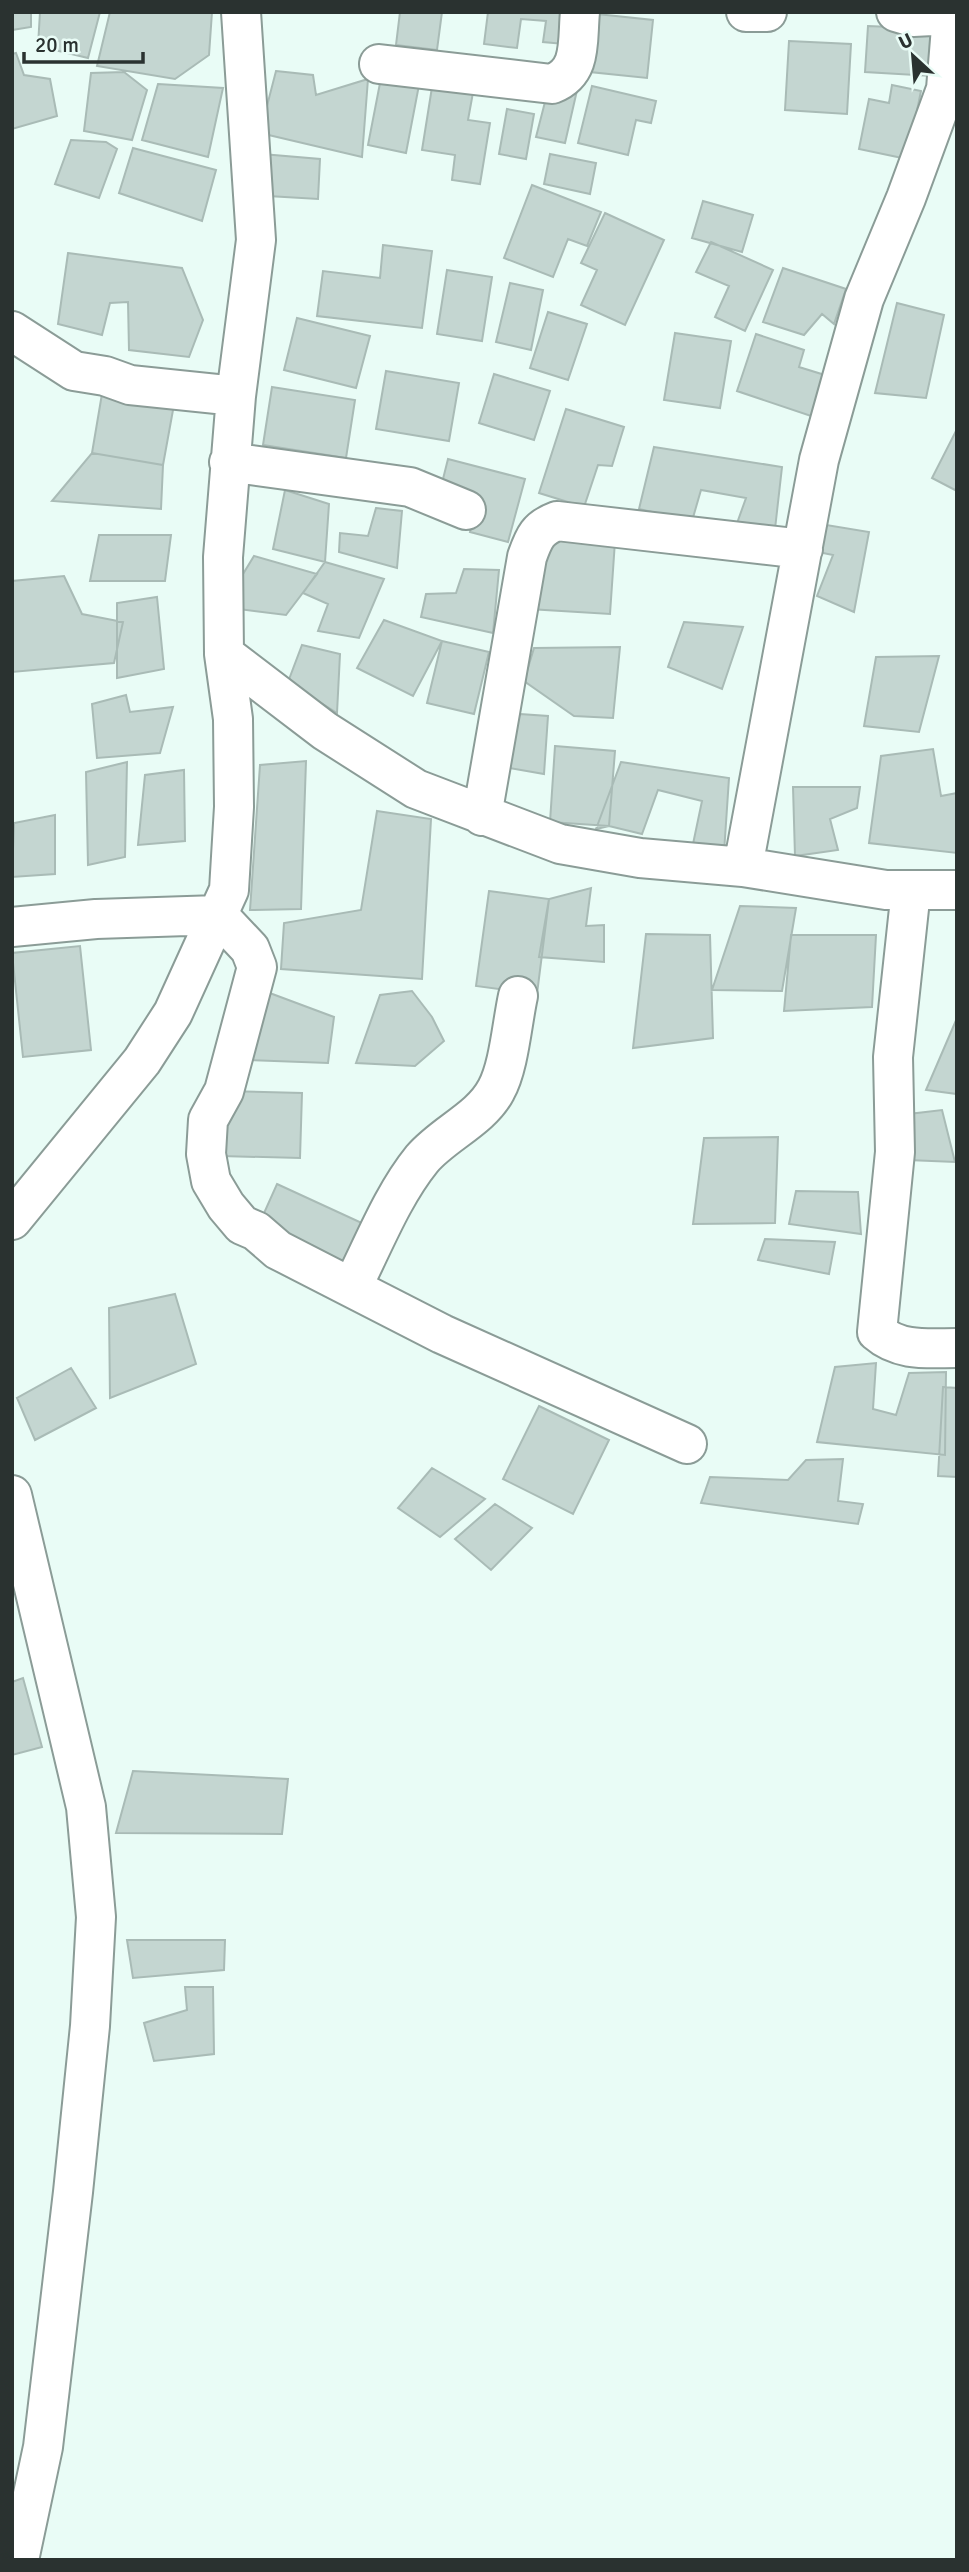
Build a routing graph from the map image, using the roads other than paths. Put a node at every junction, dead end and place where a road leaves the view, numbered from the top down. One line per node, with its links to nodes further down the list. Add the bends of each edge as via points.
1 (241, 12): 10 (street, via 256,240)
2 (580, 12): 7 (street, via 574,69 552,84)
3 (746, 12): 4 (street)
4 (767, 12)
5 (896, 12): 6 (street, via 913,17)
6 (952, 14): 8 (street)
7 (379, 64)
8 (942, 141): 13 (street, via 849,344 819,460)
9 (12, 331): 10 (street, via 74,370 130,385)
10 (236, 396): 11 (street)
11 (229, 462): 12 (street, via 410,487); 14 (street, via 223,557)
12 (466, 510)
13 (803, 549): 15 (street, via 558,521 544,526 534,536 527,557); 16 (street)
14 (224, 654): 15 (street, via 372,762 416,789); 19 (street, via 233,719 233,844 229,890)
15 (482, 816): 16 (street, via 560,844 640,858)
16 (743, 867): 17 (street, via 819,881)
17 (911, 890): 18 (street); 24 (street, via 893,1057 895,1152 877,1332 888,1342 912,1348)
18 (957, 890)
19 (218, 915): 20 (street); 22 (street, via 173,1013 142,1061); 23 (street, via 250,949 257,967 224,1091 208,1120 205,1154 211,1181 242,1225 278,1250)
20 (12, 927)
21 (518, 996): 23 (street, via 490,1102 422,1158)
22 (12, 1220)
23 (352, 1287): 25 (street, via 442,1334)
24 (957, 1348)
25 (687, 1444)
26 (12, 1495): 27 (street, via 86,1807 96,1917 72,2205 43,2447)
27 (19, 2560)

